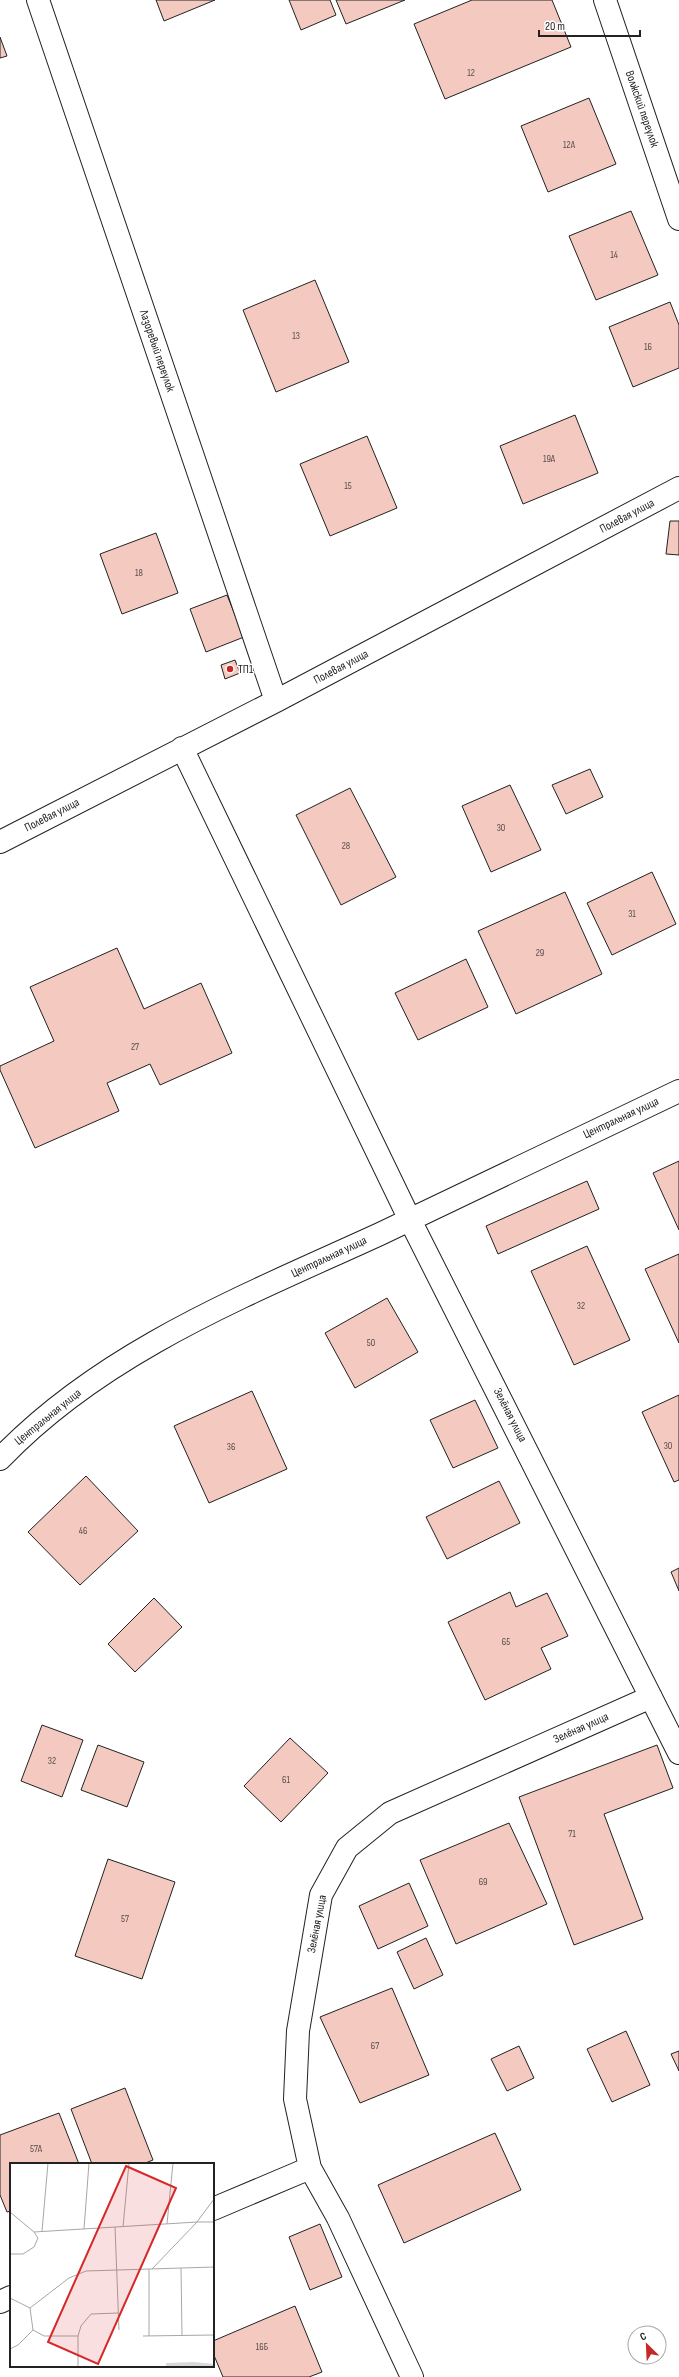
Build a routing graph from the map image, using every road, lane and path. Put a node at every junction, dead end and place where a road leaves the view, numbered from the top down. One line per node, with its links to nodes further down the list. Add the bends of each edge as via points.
1 (38, 0): 5 (street, Лазоревый переулок)
2 (605, 0): 3 (street, Волжский переулок)
3 (679, 219)
4 (679, 488): 5 (street, Полевая улица)
5 (276, 702): 6 (street, Полевая улица)
6 (182, 748): 7 (street, Полевая улица); 9 (street, Зелёная улица)
7 (0, 842)
8 (679, 1091): 9 (street, Центральная улица)
9 (410, 1220): 10 (street, Центральная улица, via 206,1314 142,1350 80,1390 25,1432); 11 (street, Зелёная улица)
10 (0, 1459)
11 (651, 1697): 12 (street, Зелёная улица); 13 (street, Зелёная улица, via 390,1813 347,1848 321,1895 298,2031 295,2099)
12 (679, 1753)
13 (310, 2168): 14 (street); 17 (street, Зелёная улица, via 338,2218)
14 (214, 2209)
15 (10, 2297): 16 (street)
16 (0, 2302)
17 (412, 2377)

